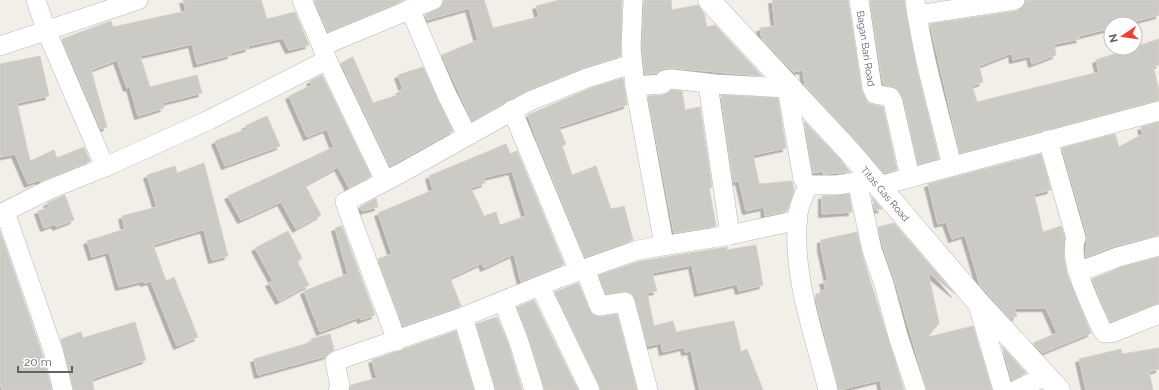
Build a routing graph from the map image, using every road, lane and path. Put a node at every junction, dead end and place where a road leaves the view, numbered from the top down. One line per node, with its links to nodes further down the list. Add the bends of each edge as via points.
1 (36, 0): 11 (street)
2 (138, 0): 11 (street)
3 (302, 0): 13 (street)
4 (433, 0): 10 (street)
5 (633, 0): 14 (street)
6 (709, 0): 16 (street, Titas Gas Road)
7 (859, 0): 24 (street, Bagan Bari Road, via 872,87 875,94 890,97 893,102)
8 (1015, 0): 9 (street)
9 (916, 7): 22 (street, via 922,46)
10 (410, 9): 13 (street); 20 (street)
11 (46, 30): 12 (street); 23 (street)
12 (0, 46)
13 (324, 53): 23 (street, via 209,120); 25 (street)
14 (632, 64): 17 (street); 18 (street, via 587,78)
15 (708, 84): 16 (street); 17 (street, via 668,79 662,84); 30 (street)
16 (785, 84): 26 (street, Titas Gas Road); 27 (street, via 803,179)
17 (635, 86): 31 (street)
18 (512, 110): 20 (street); 33 (street)
19 (1159, 111): 21 (street)
20 (467, 136): 25 (street)
21 (1048, 140): 22 (street); 34 (street, via 1076,238 1073,246)
22 (952, 166): 24 (street)
23 (105, 167): 28 (street, via 48,190)
24 (910, 177): 26 (street)
25 (385, 181): 40 (street, via 345,202)
26 (870, 182): 27 (street); 37 (street, Titas Gas Road); 49 (street, via 872,250)
27 (808, 185): 29 (street, via 798,212)
28 (3, 213): 42 (street, via 53,350)
29 (798, 220): 30 (street); 48 (street, via 798,252 806,308)
30 (730, 235): 31 (street)
31 (664, 245): 33 (street, via 638,250)
32 (1159, 246): 34 (street, via 1118,257)
33 (582, 270): 35 (street); 47 (street, via 599,306 625,302)
34 (1078, 272): 38 (street, via 1105,333 1112,333)
35 (540, 286): 36 (street); 46 (street)
36 (504, 300): 39 (street); 45 (street)
37 (977, 301): 41 (street, Titas Gas Road); 50 (street)
38 (1159, 314)
39 (463, 318): 40 (street); 44 (street)
40 (397, 340): 43 (street, via 335,362 340,386)
41 (1052, 383): 51 (street)
42 (63, 390)
43 (338, 390)
44 (485, 390)
45 (534, 390)
46 (590, 390)
47 (648, 390)
48 (828, 390)
49 (916, 390)
50 (1003, 390)
51 (1016, 390)

